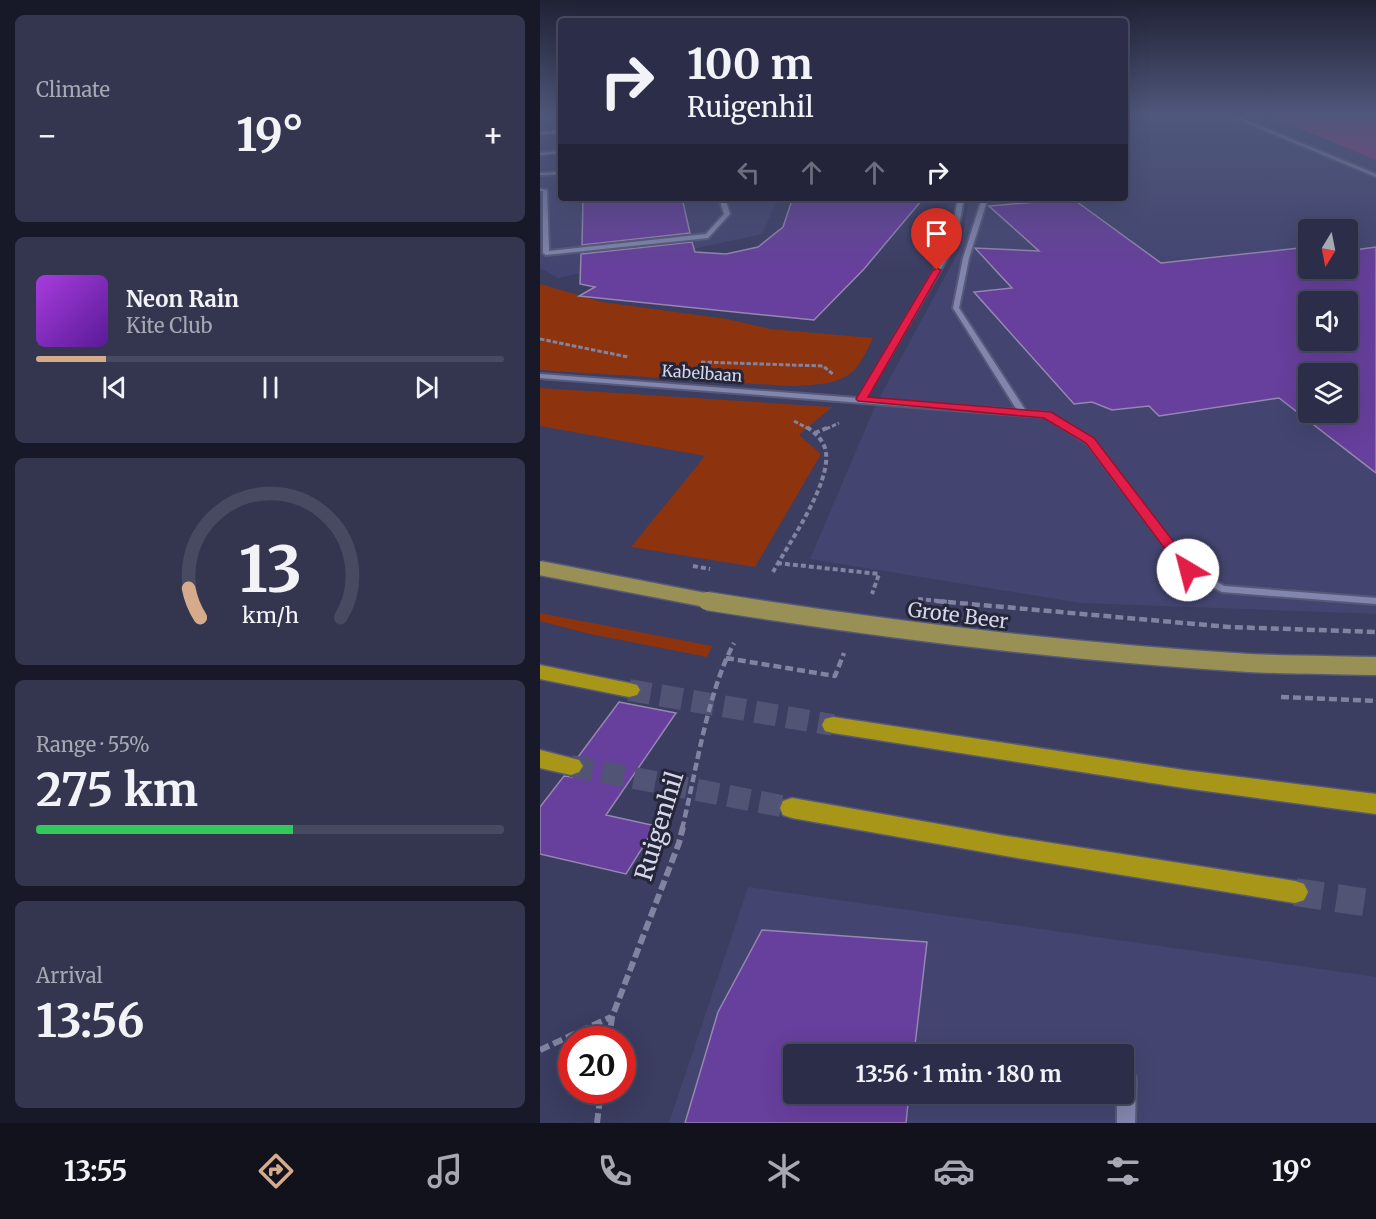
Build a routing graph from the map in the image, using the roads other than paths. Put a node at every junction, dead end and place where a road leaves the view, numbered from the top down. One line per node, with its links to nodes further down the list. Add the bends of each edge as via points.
1 (1351, 165): 4 (street)
2 (558, 173): 3 (street)
3 (540, 174)
4 (1376, 176)
5 (540, 190): 6 (street, via 544,190 546,253 708,236 727,214)
6 (723, 201)
7 (960, 201): 10 (street, via 948,252)
8 (984, 201): 11 (street, via 966,258 956,308)
9 (540, 376): 10 (street, Kabelbaan)
10 (861, 399): 11 (street, Kabelbaan)
11 (1023, 412): 13 (street, Kabelbaan, via 1047,415 1090,441 1188,570 1222,589)
12 (540, 568): 14 (main road, Grote Beer, bridge, via 702,600 870,626 1227,662)
13 (1376, 601)
14 (1376, 666)
15 (540, 672): 16 (highway)
16 (629, 690)
17 (833, 725): 20 (highway)
18 (540, 759): 19 (highway)
19 (571, 766)
20 (1376, 804)
21 (792, 808): 22 (highway)
22 (1295, 892)
23 (1126, 1104): 24 (street)
24 (1126, 1123)

